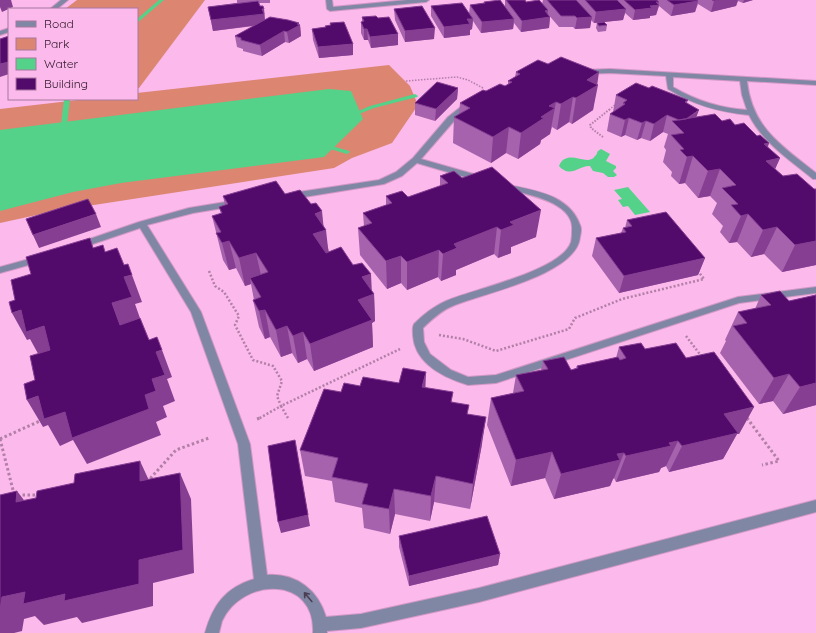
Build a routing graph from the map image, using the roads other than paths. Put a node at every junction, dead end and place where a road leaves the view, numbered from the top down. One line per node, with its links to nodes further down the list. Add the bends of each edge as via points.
1 (65, 0): 4 (street)
2 (329, 0): 3 (street, via 330,9)
3 (426, 0)
4 (54, 8)
5 (577, 72): 6 (street)
6 (669, 74): 7 (street); 10 (street, via 670,88 687,98 721,110)
7 (742, 78): 8 (street); 10 (street)
8 (816, 84)
9 (475, 100): 11 (street, via 451,119)
10 (751, 113): 12 (street, via 768,137)
11 (416, 160): 13 (street, via 399,174 381,182); 19 (street, via 556,201 575,219 579,234 572,249 557,264 436,310 418,327 419,342 426,357 447,372 468,381 496,379 738,300)
12 (816, 177)
13 (282, 197)
14 (244, 202): 15 (street, via 192,210)
15 (142, 224): 16 (street); 21 (street, via 196,312 244,444)
16 (71, 248)
17 (50, 255): 18 (street)
18 (0, 270)
19 (816, 290)
20 (814, 509): 22 (street, via 480,595)
21 (261, 582): 22 (street, one-way to 21, via 316,608 307,595 294,585 278,581); 23 (street, via 244,589 229,601 217,616)
22 (320, 629)
23 (212, 633)

